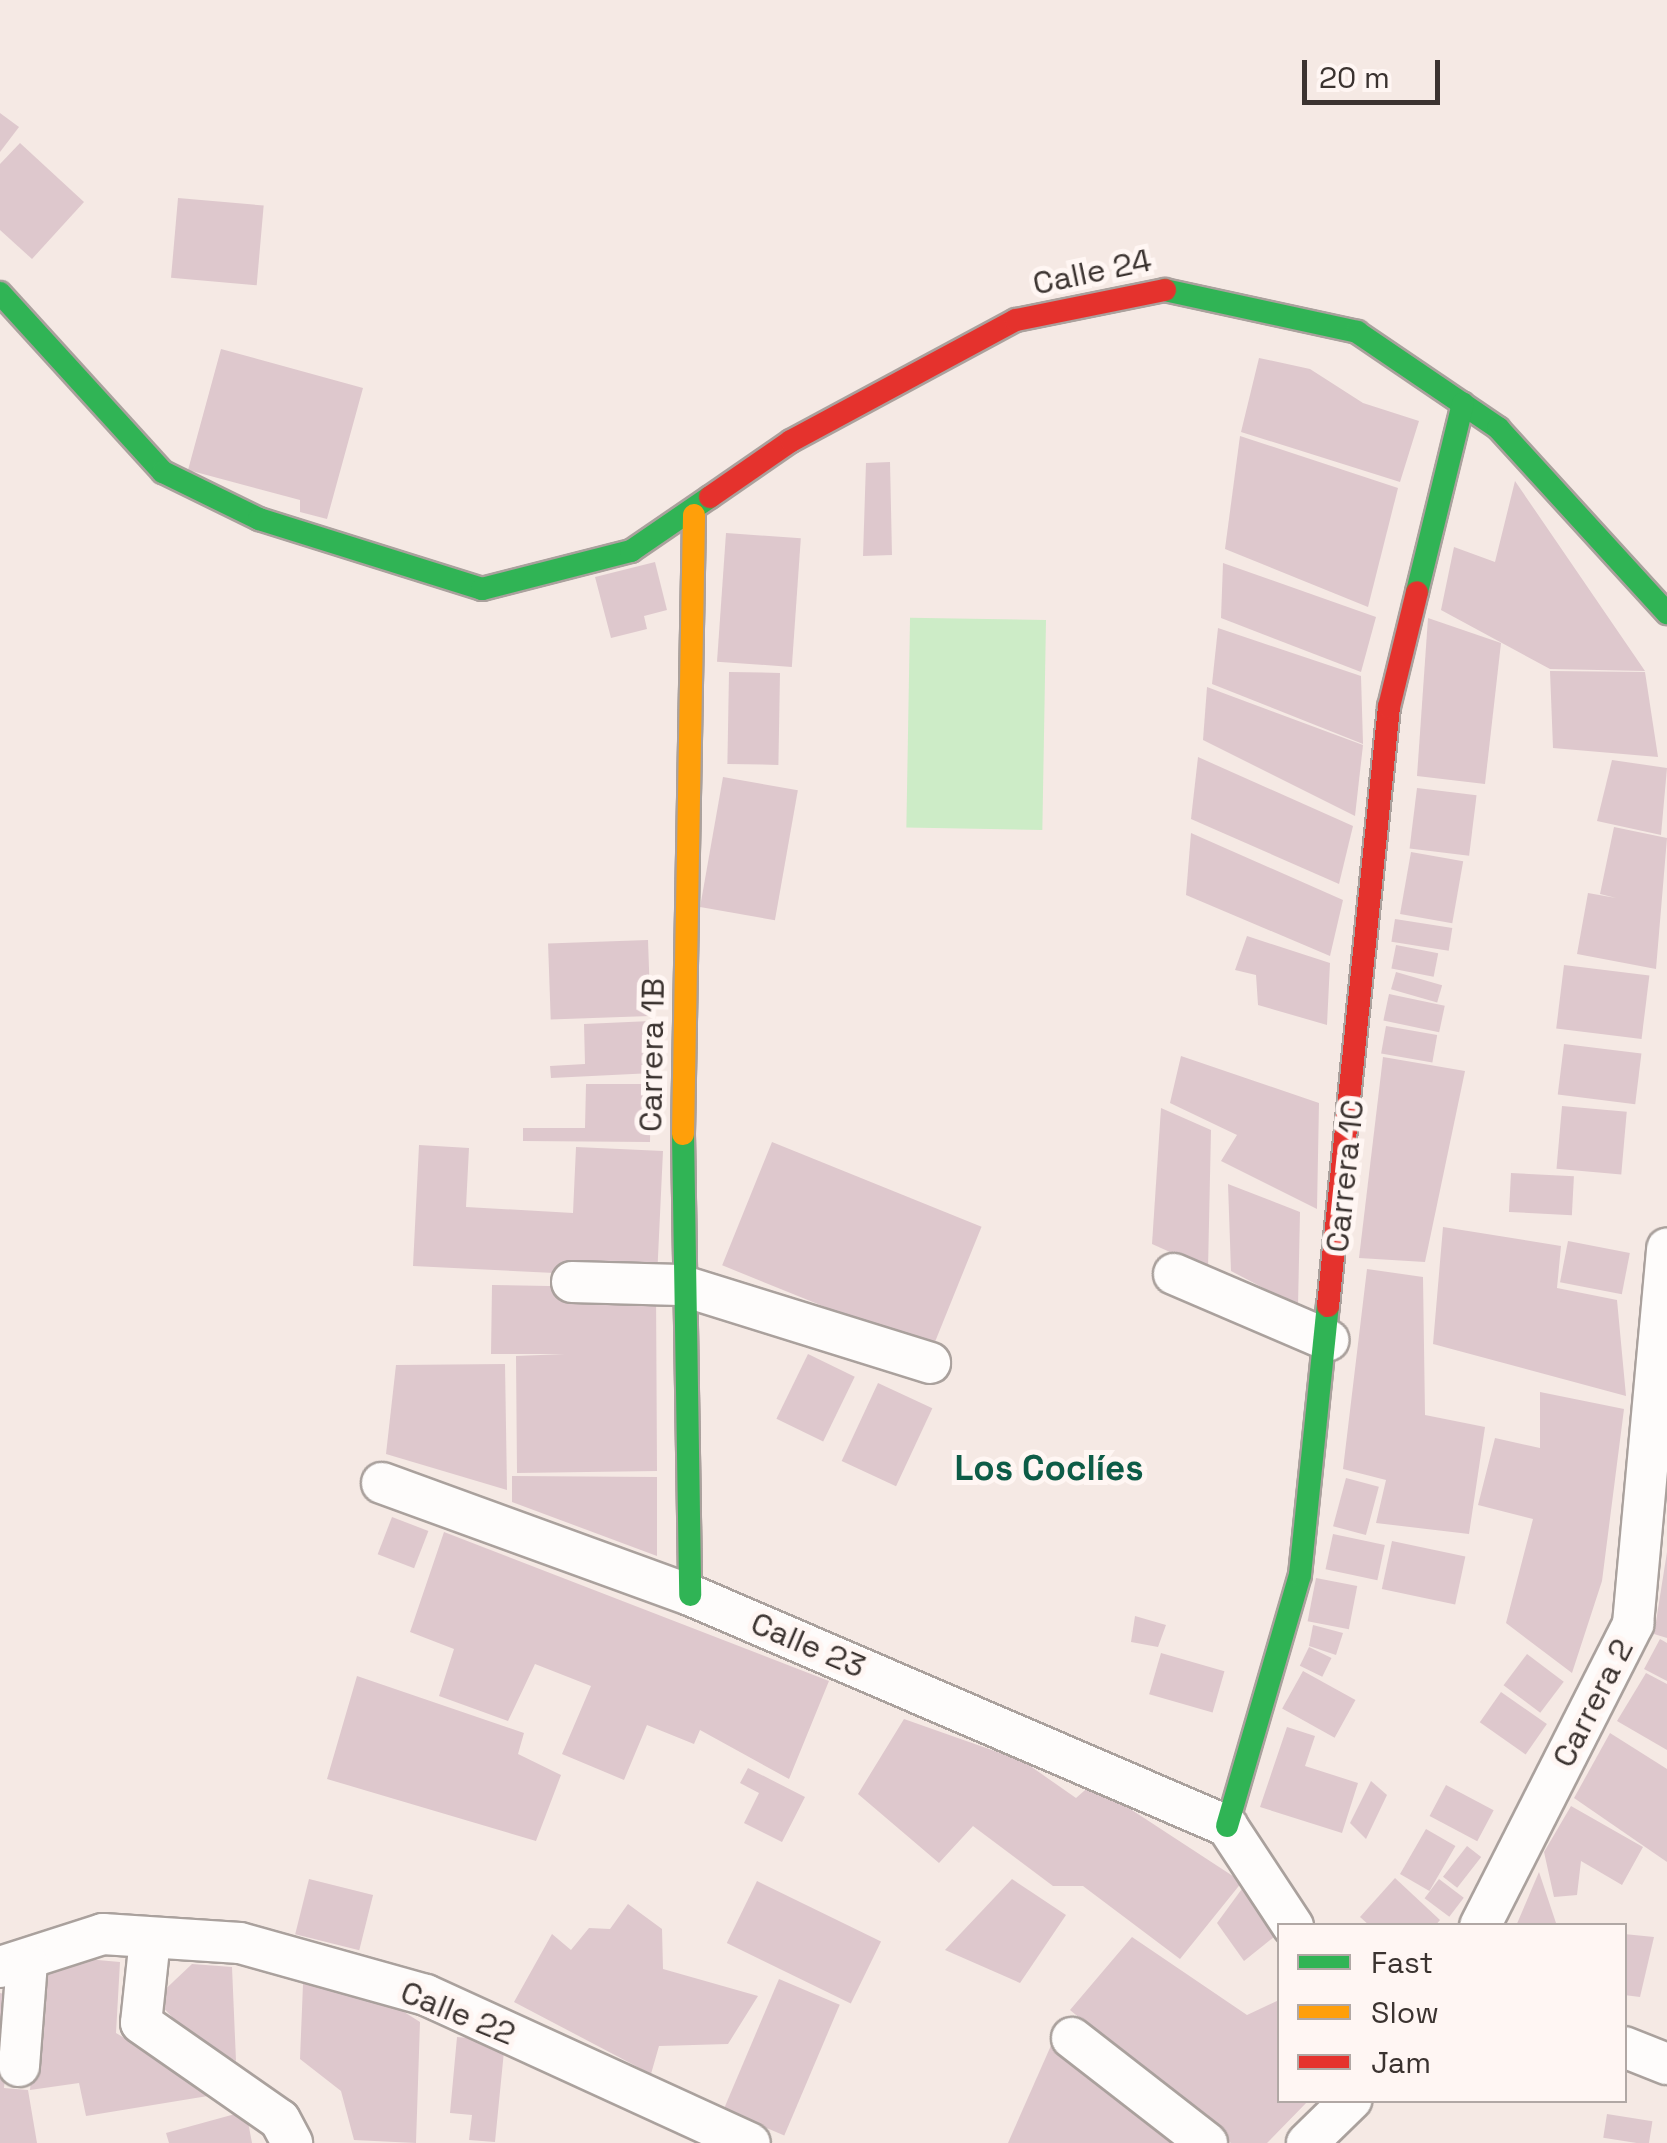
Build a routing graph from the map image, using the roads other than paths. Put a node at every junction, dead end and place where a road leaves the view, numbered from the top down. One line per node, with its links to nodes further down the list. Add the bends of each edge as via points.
1 (0, 293): 3 (street, Calle 24, via 163,472 259,520 482,589 631,551)
2 (1463, 404): 3 (street, Calle 24, via 1357,332 1181,287 1016,320 791,442); 4 (street, Calle 24, via 1498,428); 9 (street, Carrera 1C, via 1389,707)
3 (694, 515): 8 (street, Carrera 1B)
4 (1667, 613)
5 (1665, 1267): 15 (street, Carrera 2, via 1634,1624)
6 (1174, 1274): 9 (street)
7 (572, 1282): 8 (street)
8 (680, 1285): 10 (street); 12 (street, Carrera 1B)
9 (1328, 1340): 13 (street, Carrera 1C, via 1300,1576)
10 (930, 1364)
11 (382, 1483): 12 (street, Calle 23)
12 (690, 1595): 13 (street, Calle 23)
13 (1227, 1826): 14 (street)
14 (1291, 1923)
15 (1482, 1923)
16 (150, 1939): 17 (street, Calle 22, via 103,1934 45,1948); 23 (street, via 141,2023 280,2120); 24 (street, Calle 22, via 240,1943 426,1995)
17 (14, 1966): 21 (street)
18 (1072, 2038): 25 (street)
19 (1627, 2048): 20 (street)
20 (1667, 2064)
21 (19, 2066)
22 (1347, 2103): 26 (street)
23 (292, 2143)
24 (750, 2143)
25 (1206, 2143)
26 (1307, 2143)

